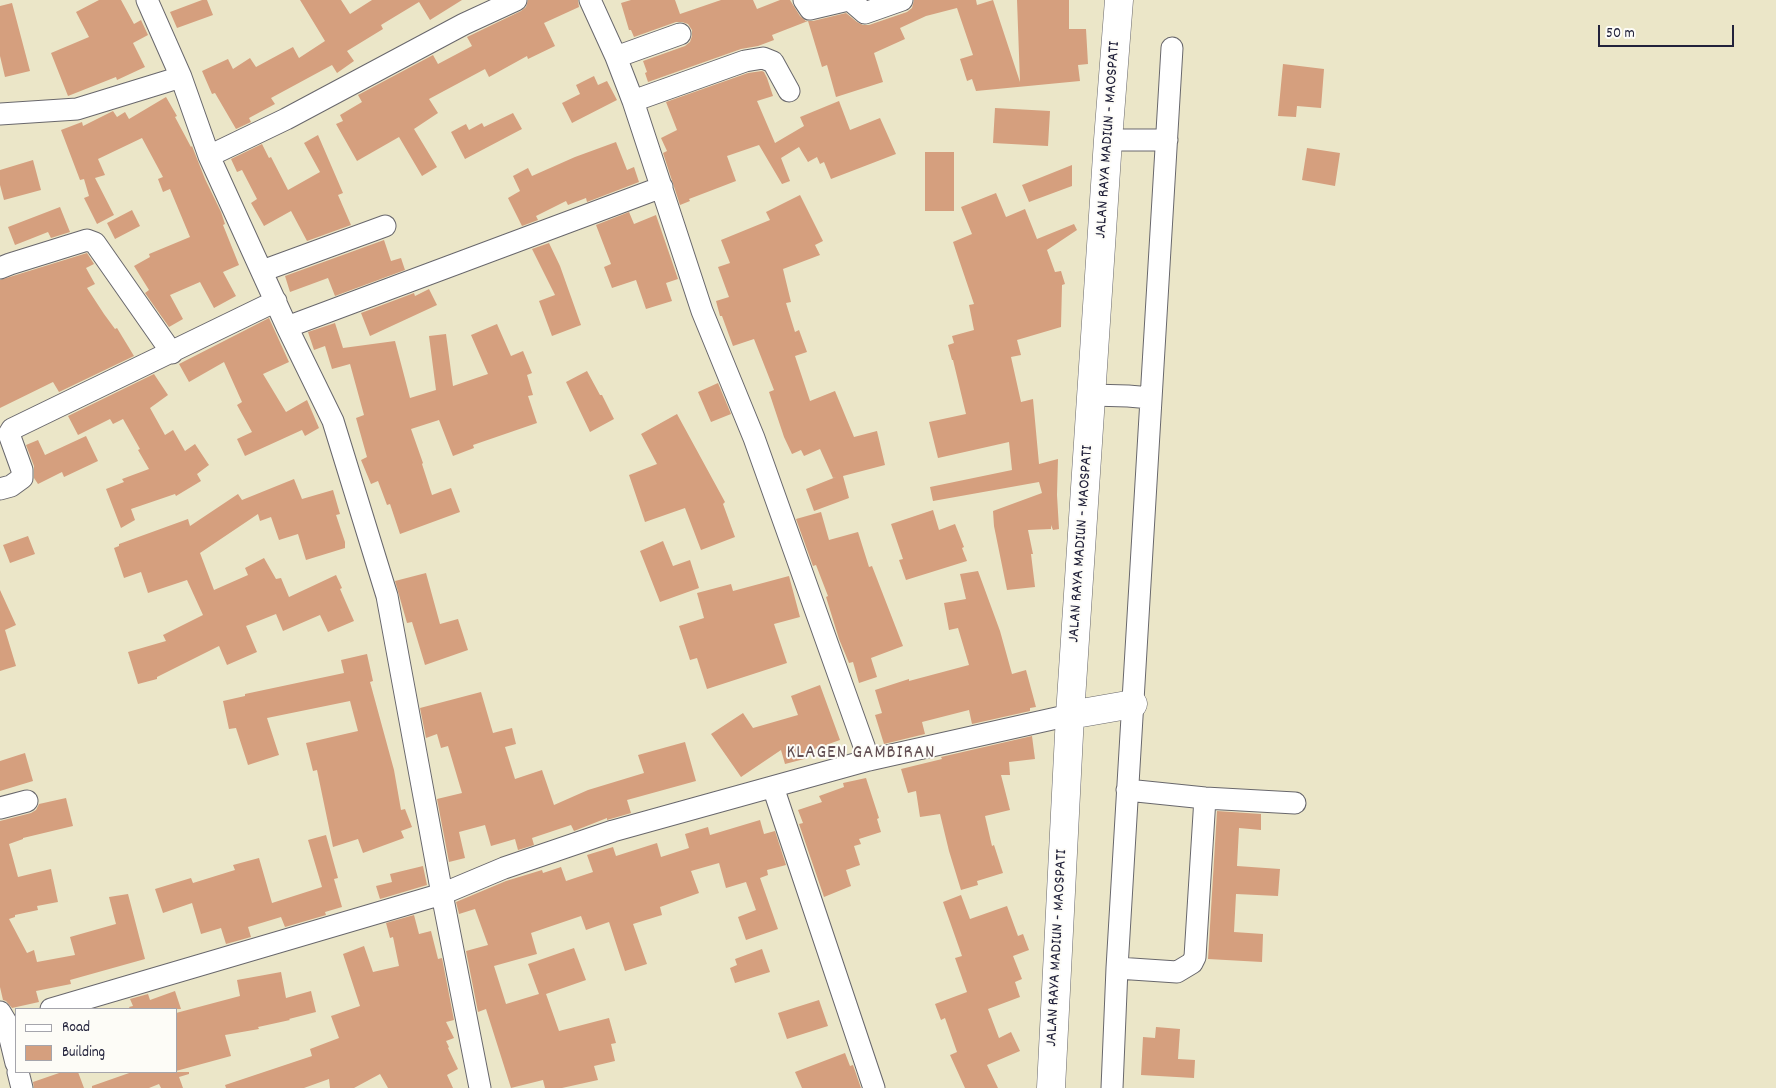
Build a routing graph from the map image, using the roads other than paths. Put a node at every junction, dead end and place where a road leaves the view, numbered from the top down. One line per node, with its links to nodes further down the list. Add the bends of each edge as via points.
1 (147, 0): 11 (street)
2 (516, 0): 17 (street)
3 (590, 0): 10 (street)
4 (804, 0): 5 (street, via 810,9)
5 (849, 0): 6 (street, via 865,13)
6 (902, 0)
7 (1119, 0): 15 (highway, JALAN RAYA MADIUN - MAOSPATI)
8 (680, 34): 10 (street)
9 (1172, 48): 16 (street)
10 (616, 57): 13 (street)
11 (181, 76): 14 (street, via 77,109); 17 (street)
12 (789, 91): 13 (street, via 773,62 763,58 745,61)
13 (633, 101): 18 (street)
14 (0, 114)
15 (1108, 140): 16 (street); 25 (highway, JALAN RAYA MADIUN - MAOSPATI)
16 (1167, 140): 26 (street)
17 (209, 156): 21 (street)
18 (662, 187): 23 (street); 30 (street, via 702,311 754,438)
19 (385, 226): 21 (street)
20 (0, 268): 24 (street, via 87,240 95,243)
21 (262, 271): 22 (street)
22 (276, 301): 23 (street); 24 (street)
23 (287, 327): 37 (street, via 333,421 387,596)
24 (172, 352): 27 (street, via 12,429 9,434 22,478)
25 (1091, 395): 26 (street); 29 (highway, JALAN RAYA MADIUN - MAOSPATI)
26 (1151, 398): 28 (street)
27 (0, 489)
28 (1133, 704): 29 (highway); 32 (street)
29 (1070, 715): 30 (street); 46 (highway, JALAN RAYA MADIUN - MAOSPATI)
30 (869, 760): 31 (street)
31 (773, 787): 37 (street, via 613,831 504,868); 45 (street)
32 (1128, 790): 33 (street); 38 (street)
33 (1205, 798): 35 (street); 38 (street, via 1195,957 1192,963 1177,972)
34 (28, 801): 36 (street)
35 (1295, 802)
36 (0, 808)
37 (442, 894): 39 (street); 44 (street)
38 (1117, 968): 47 (street)
39 (54, 1008)
40 (6, 1020): 41 (street)
41 (15, 1059)
42 (18, 1073): 43 (street)
43 (22, 1088)
44 (480, 1088)
45 (874, 1088)
46 (1051, 1088)
47 (1112, 1088)

